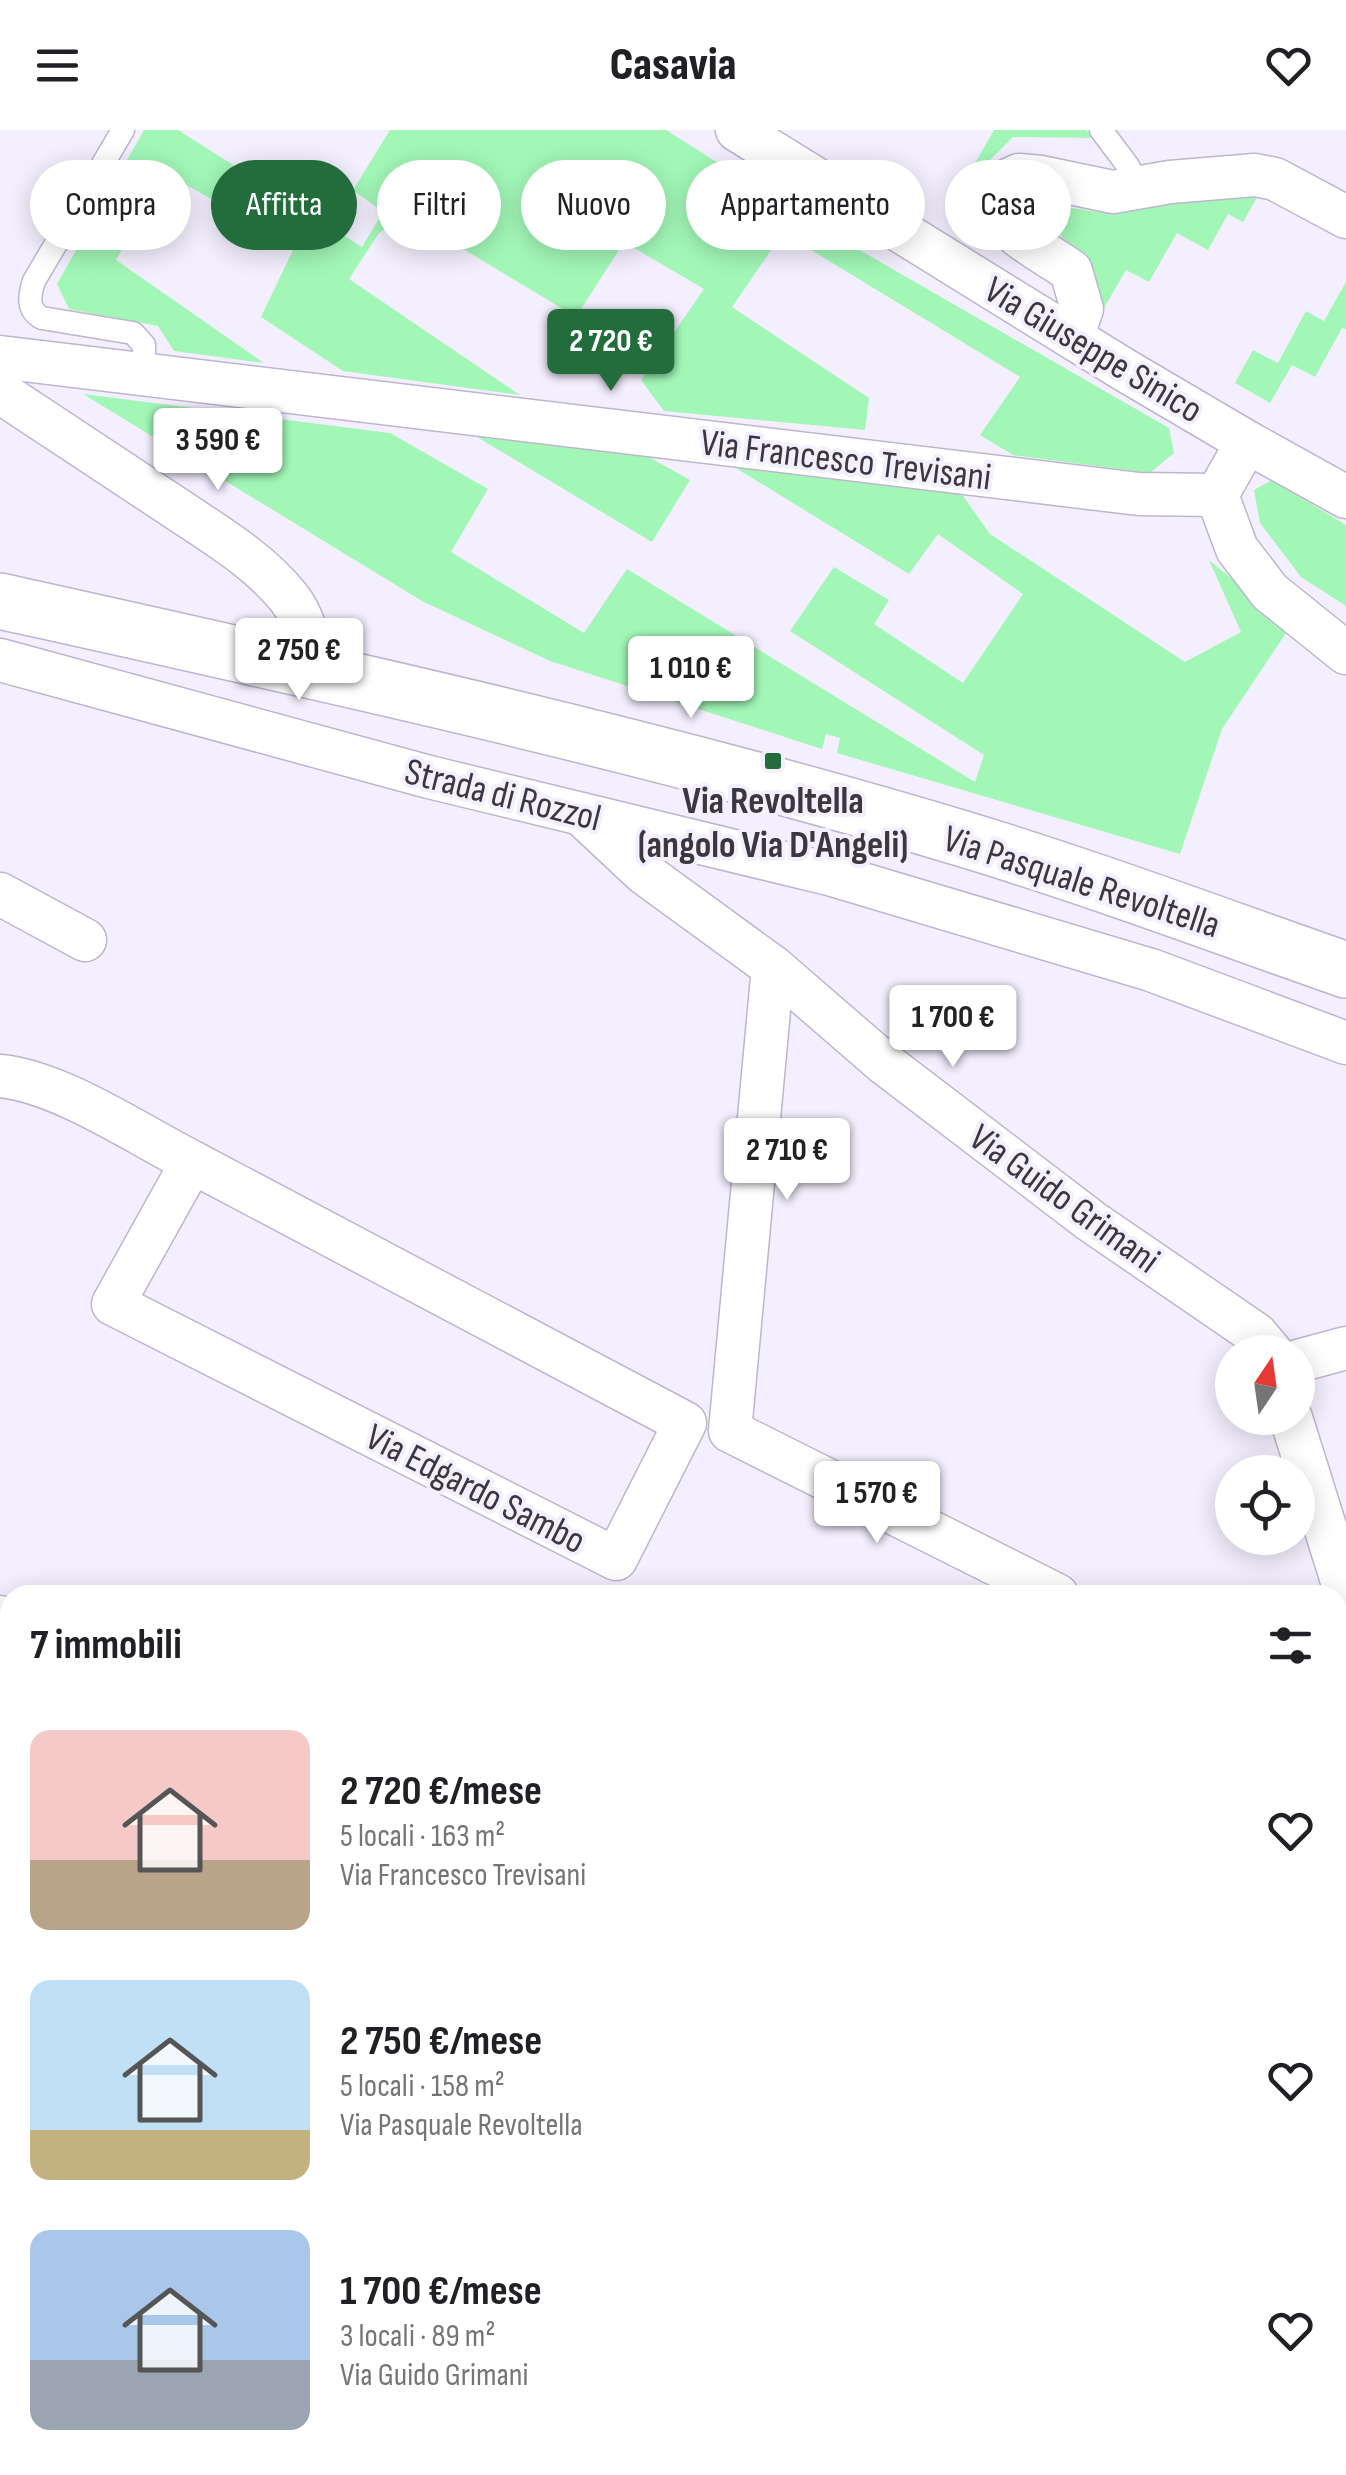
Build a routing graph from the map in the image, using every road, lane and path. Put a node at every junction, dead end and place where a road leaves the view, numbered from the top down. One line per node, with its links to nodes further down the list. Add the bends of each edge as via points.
1 (123, 130): 8 (lane, via 34,281 30,302 42,318 133,333 144,344)
2 (737, 130): 6 (street, Via Giuseppe Sinico)
3 (1101, 130): 4 (lane)
4 (1138, 187): 5 (street, via 1256,175); 6 (street, via 1114,192 1019,175 1004,182 1000,218 1071,270 1082,309)
5 (1346, 216)
6 (1072, 337): 10 (street, Via Giuseppe Sinico)
7 (0, 357): 8 (street, Via Francesco Trevisani)
8 (144, 374): 11 (street, Via Francesco Trevisani, via 1103,490)
9 (0, 392): 16 (street, via 271,578 306,628)
10 (1247, 442): 11 (street, Via Giuseppe Sinico); 12 (street, Via Giuseppe Sinico)
11 (1217, 495): 14 (street, via 1237,549 1270,592)
12 (1346, 497)
13 (0, 601): 16 (main road, Via Pasquale Revoltella)
14 (1346, 653)
15 (0, 660): 17 (street, Strada di Rozzol)
16 (306, 670): 21 (main road, Via Pasquale Revoltella, via 463,704 966,840)
17 (581, 814): 20 (street, Via Guido Grimani, via 644,873); 22 (street, Strada di Rozzol, via 830,874 1152,970)
18 (0, 894): 19 (street)
19 (85, 940)
20 (774, 968): 25 (street, Via Guido Grimani, via 884,1063 1092,1221); 29 (street, via 730,1432)
21 (1346, 970)
22 (1346, 1043)
23 (0, 1076): 24 (street, Via Edgardo Sambo, via 57,1092)
24 (192, 1162): 24 (street, Via Edgardo Sambo, via 113,1304 616,1559 685,1423)
25 (1257, 1335)
26 (1346, 1348): 27 (street)
27 (1315, 1356)
28 (1295, 1435): 30 (street)
29 (1037, 1585)
30 (1343, 1585)

